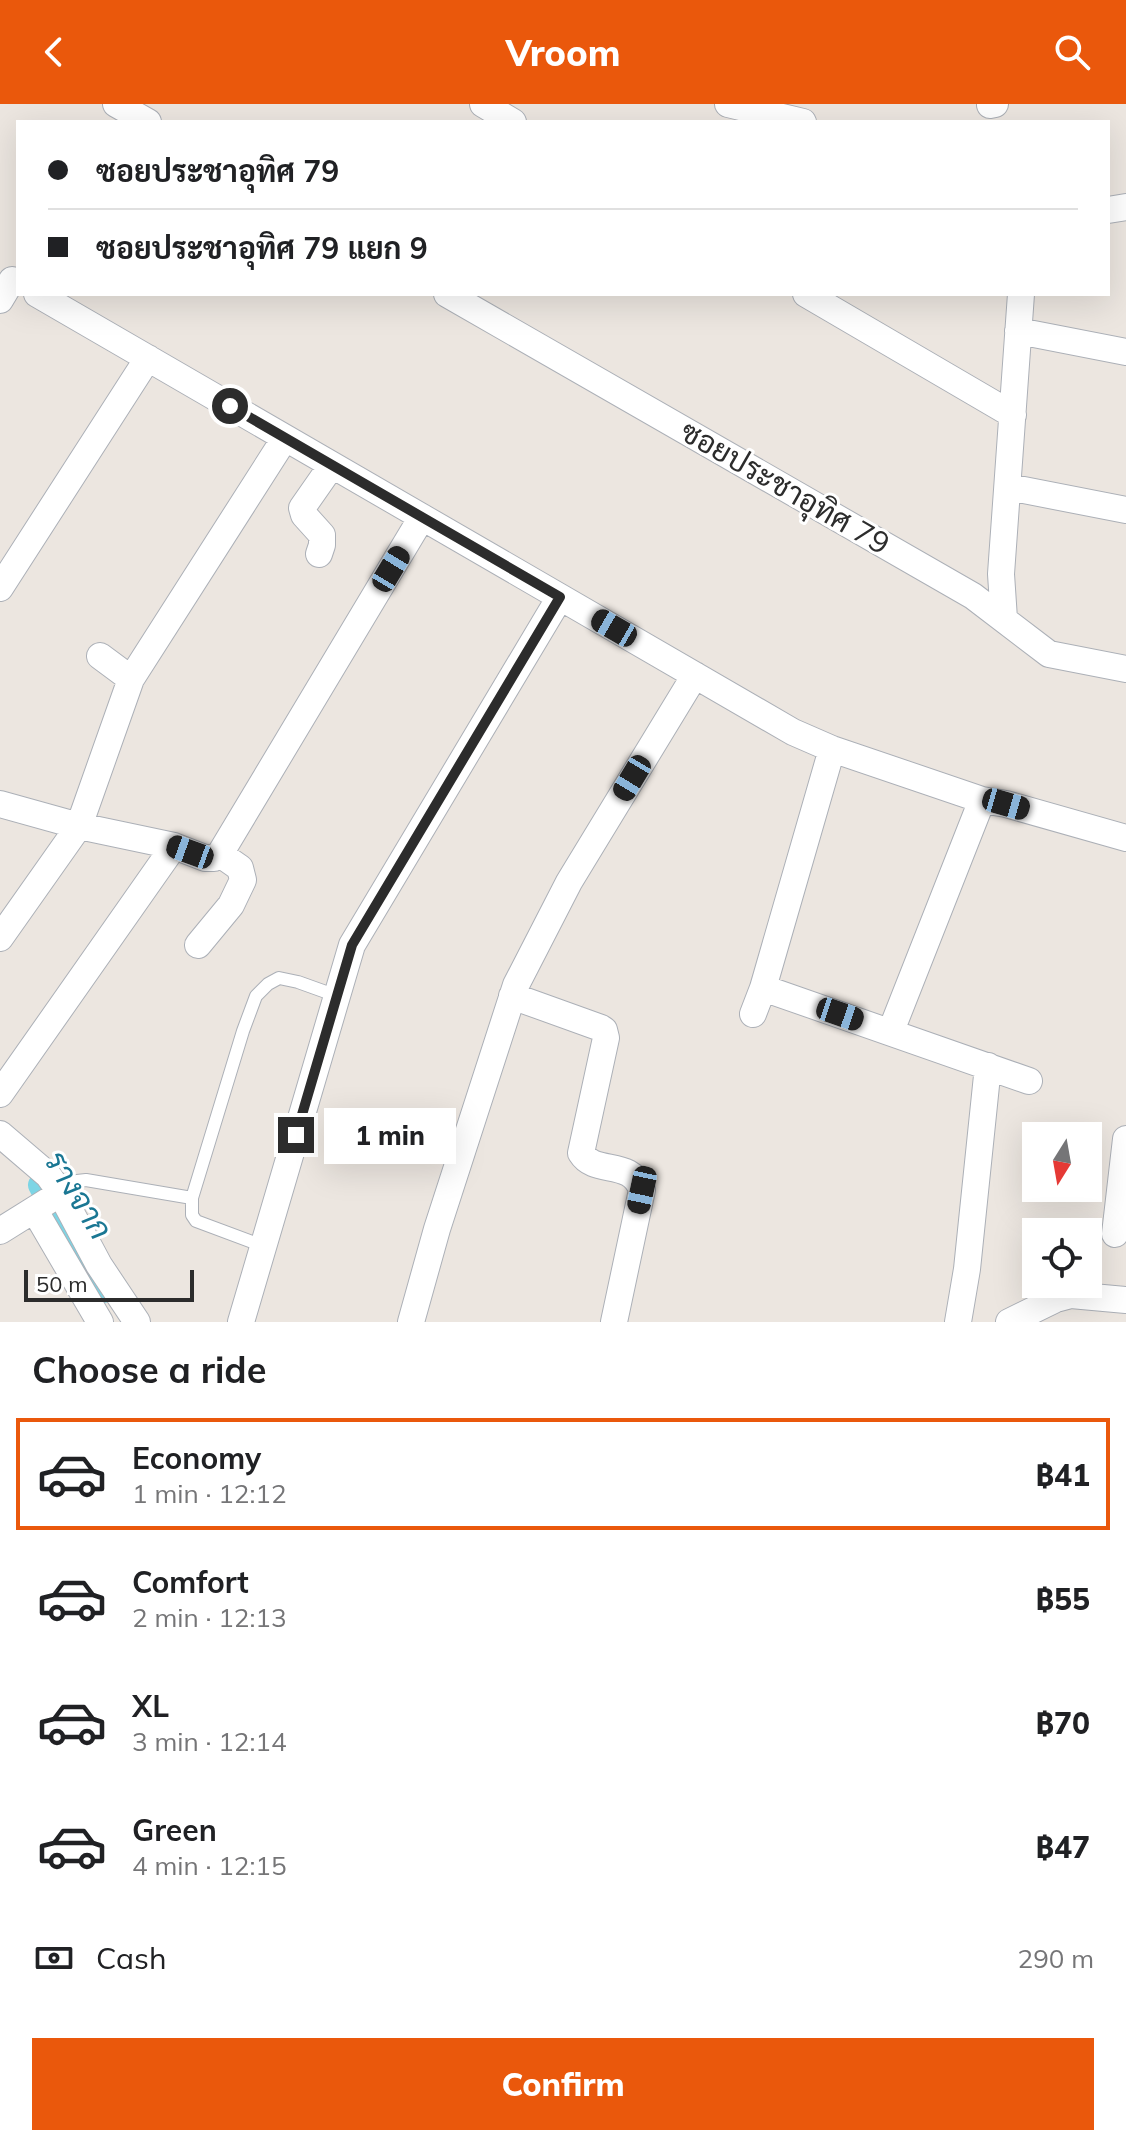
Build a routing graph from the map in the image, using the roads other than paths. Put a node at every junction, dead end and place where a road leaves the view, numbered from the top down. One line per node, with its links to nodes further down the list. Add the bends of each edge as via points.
1 (116, 104): 4 (street)
2 (483, 104): 5 (street)
3 (728, 104): 6 (street)
4 (144, 120)
5 (510, 120)
6 (795, 120)
7 (40, 296): 13 (street)
8 (450, 296): 23 (street, ซอยประชาอุทิศ 79, via 973,596)
9 (809, 296): 14 (street)
10 (1021, 296): 11 (street)
11 (1018, 331): 12 (street); 14 (street)
12 (1126, 352)
13 (148, 358): 15 (street); 21 (street)
14 (1013, 415): 17 (street)
15 (285, 438): 16 (street); 27 (street)
16 (332, 465): 19 (street); 20 (street, via 302,508 322,535)
17 (1008, 487): 18 (street); 23 (street, via 1001,574)
18 (1126, 510)
19 (422, 517): 22 (street); 34 (street)
20 (319, 554)
21 (0, 588)
22 (560, 597): 26 (street); 38 (street, via 352,945)
23 (1004, 619): 25 (street, ซอยประชาอุทิศ 79, via 1049,654)
24 (100, 656): 27 (street)
25 (1126, 669)
26 (695, 675): 28 (street); 39 (street, via 569,882)
27 (131, 679): 31 (street)
28 (832, 749): 29 (street); 37 (street)
29 (982, 800): 32 (street); 41 (street)
30 (0, 804): 31 (street)
31 (79, 826): 33 (street); 35 (street)
32 (1126, 838)
33 (174, 846): 34 (street, via 205,858); 44 (street)
34 (217, 856): 36 (street, via 240,868 243,880 231,905)
35 (0, 938)
36 (198, 945)
37 (763, 988): 40 (street); 41 (street)
38 (337, 996): 47 (lane, via 279,978 256,996); 50 (street)
39 (512, 996): 54 (street); 55 (street, via 605,1033 581,1153 590,1162 630,1172 642,1190)
40 (753, 1014)
41 (891, 1031): 42 (street)
42 (988, 1066): 43 (street); 56 (street)
43 (1029, 1081)
44 (0, 1094)
45 (0, 1134): 48 (street, via 43,1169)
46 (1126, 1139): 49 (street)
47 (192, 1198): 48 (lane, via 86,1180); 50 (lane, via 196,1221)
48 (29, 1209): 52 (street, via 99,1265)
49 (1115, 1234)
50 (263, 1246): 53 (street)
51 (1126, 1300): 57 (street, via 1071,1295)
52 (114, 1314)
53 (241, 1322)
54 (411, 1322)
55 (614, 1322)
56 (958, 1322)
57 (1009, 1322)

